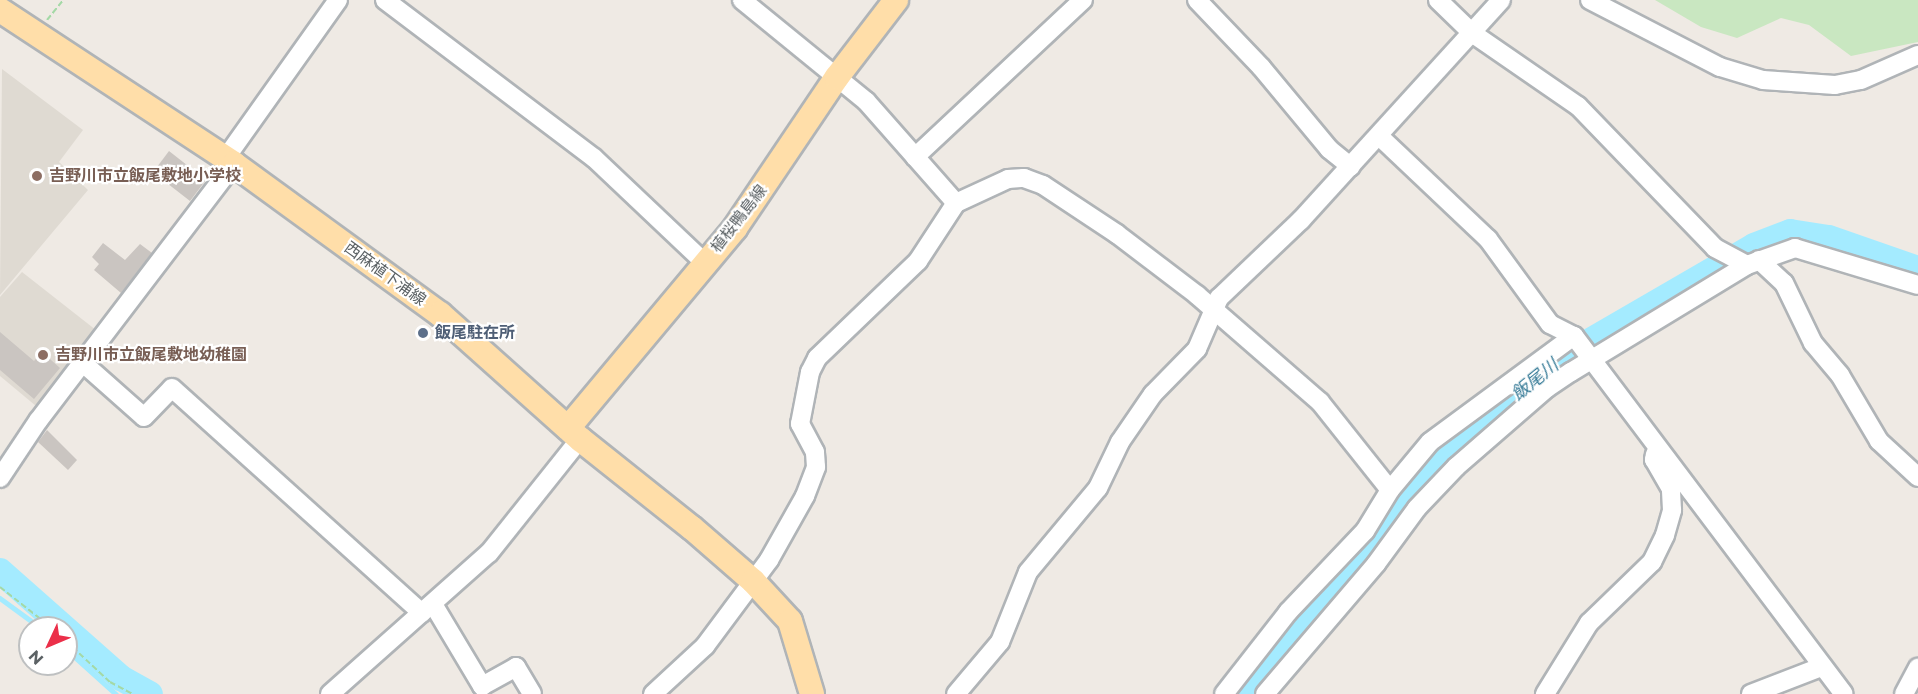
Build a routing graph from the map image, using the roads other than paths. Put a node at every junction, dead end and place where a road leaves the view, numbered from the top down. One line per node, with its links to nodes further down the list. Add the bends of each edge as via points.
1 (338, 0): 16 (street)
2 (385, 0): 19 (street, via 594,158)
3 (742, 0): 13 (street)
4 (896, 0): 13 (main road, 植桜鴨島線)
5 (1083, 0): 15 (street)
6 (1197, 0): 17 (street, via 1261,67 1329,149)
7 (1438, 0): 11 (street)
8 (1501, 0): 11 (street)
9 (1590, 0): 12 (street, via 1720,67 1763,80 1835,85 1861,80)
10 (0, 10): 16 (main road, 西麻植下浦線)
11 (1472, 33): 14 (street); 20 (street, via 1578,106 1715,248)
12 (1918, 55)
13 (837, 77): 15 (street, via 866,101); 19 (main road, 植桜鴨島線, via 754,203)
14 (1379, 136): 17 (street); 23 (street, via 1488,239 1550,324)
15 (915, 157): 18 (street)
16 (230, 161): 25 (street); 26 (main road, 西麻植下浦線, via 440,314)
17 (1351, 167): 22 (street)
18 (956, 203): 22 (street, via 1008,179 1024,178 1043,185 1117,234); 31 (street, via 918,261 817,358 806,388 800,424 815,452 816,467 789,525)
19 (704, 262): 26 (main road, 植桜鴨島線)
20 (1753, 262): 21 (street, via 1795,248); 24 (street); 28 (street, via 1784,284 1814,343 1840,375 1879,441)
21 (1918, 285)
22 (1211, 310): 30 (street, via 1320,402); 39 (street, via 1197,349 1153,394 1120,442 1098,488 1028,572 1000,642)
23 (1574, 336): 24 (street); 30 (street, via 1430,442)
24 (1592, 359): 27 (street); 41 (street, via 1547,388 1448,475)
25 (83, 363): 29 (street); 32 (street, via 144,417 172,388)
26 (574, 434): 31 (main road, 西麻植下浦線); 32 (street, via 489,553)
27 (1656, 443): 33 (street); 42 (street, via 1654,460 1671,489 1672,510 1665,535 1652,562 1589,623)
28 (1918, 477)
29 (0, 478)
30 (1390, 490): 40 (street, via 1365,531 1288,612)
31 (753, 581): 37 (street, via 705,646); 38 (main road, 西麻植下浦線, via 790,621)
32 (427, 608): 35 (street); 36 (street, via 482,686 516,667)
33 (1821, 667): 43 (street); 44 (street)
34 (1918, 668): 45 (street)
35 (330, 694)
36 (532, 694)
37 (653, 694)
38 (812, 694)
39 (956, 694)
40 (1224, 694)
41 (1265, 694)
42 (1545, 694)
43 (1751, 694)
44 (1844, 694)
45 (1904, 694)

